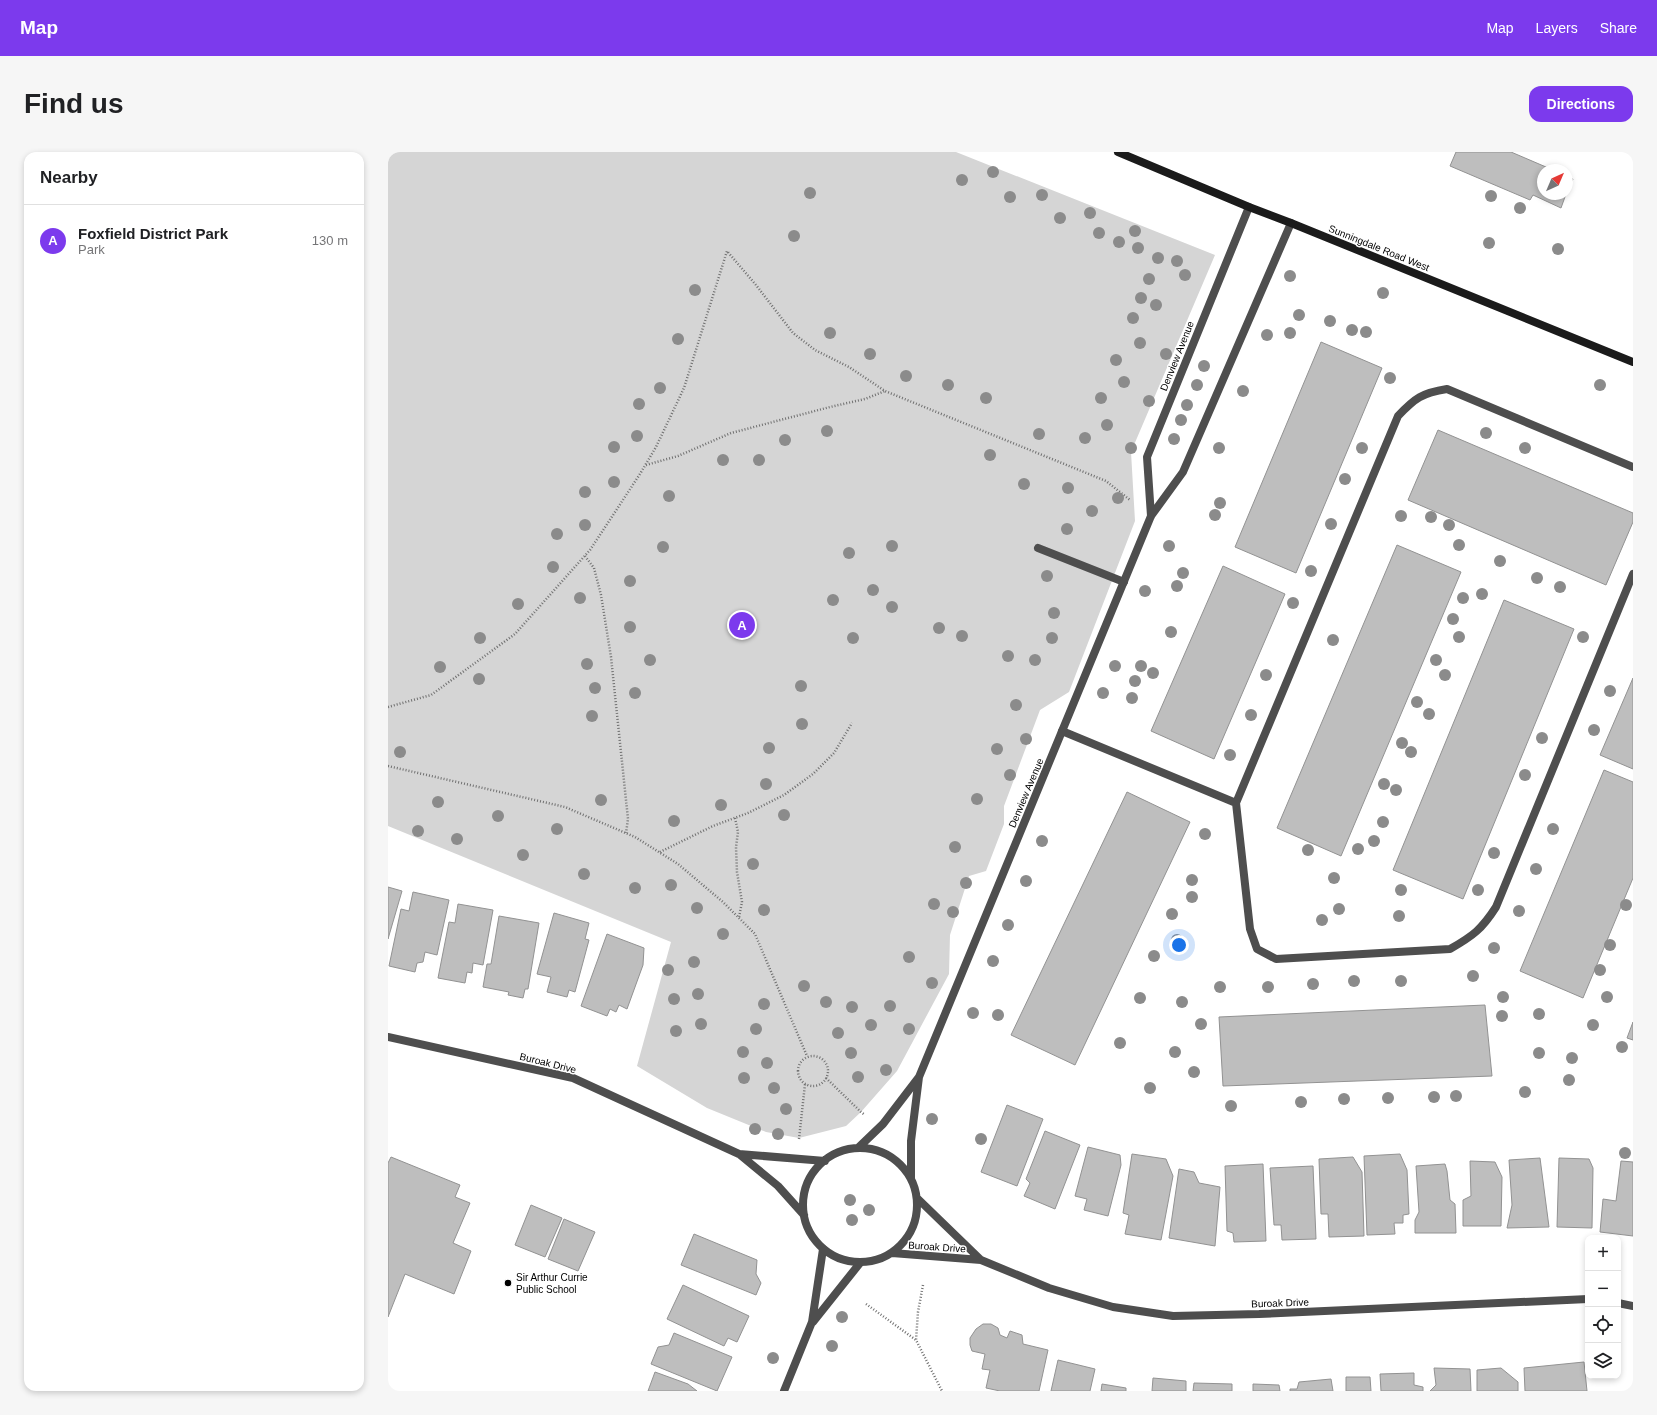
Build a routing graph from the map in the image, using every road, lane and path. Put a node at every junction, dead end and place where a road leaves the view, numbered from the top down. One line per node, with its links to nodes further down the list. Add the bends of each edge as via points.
1 (1118, 152): 2 (main road, Sunningdale Road West)
2 (1249, 207): 3 (main road, Sunningdale Road West); 8 (street, Denview Avenue, via 1147,457)
3 (1291, 223): 4 (main road, Sunningdale Road West); 8 (street, Denview Avenue, via 1184,472)
4 (1633, 362)
5 (885, 391): 6 (path, via 865,400 731,433 678,456); 6 (path, via 850,367 816,350 793,333 727,251 684,388); 8 (path, via 1106,481)
6 (645, 465): 10 (path)
7 (1633, 467): 17 (street, via 1447,390 1429,392 1411,403 1398,416)
8 (1151, 516): 12 (street, Denview Avenue)
9 (1038, 548): 12 (street)
10 (585, 556): 13 (path, via 515,634 431,695); 19 (path, via 594,568 610,649 628,818)
11 (1633, 574): 17 (street, via 1496,907 1485,925 1469,939 1450,950 1276,959 1258,949 1250,929)
12 (1124, 582): 15 (street, Denview Avenue)
13 (388, 707)
14 (852, 723): 18 (path, via 834,753 814,774 784,796)
15 (1062, 731): 17 (street); 24 (street, Denview Avenue)
16 (388, 766): 19 (path, via 566,807)
17 (1236, 803)
18 (735, 818): 20 (path); 21 (path, via 742,902)
19 (626, 833): 20 (path)
20 (659, 852): 21 (path, via 678,864)
21 (738, 917): 23 (path, via 755,934)
22 (388, 1037): 30 (street, Buroak Drive, via 573,1078)
23 (807, 1056): 25 (path, via 813,1055 825,1060 828,1066); 26 (path, via 800,1062 798,1069 799,1077)
24 (919, 1077): 29 (street, Denview Avenue, via 883,1124); 32 (street, Denview Avenue, via 911,1141)
25 (826, 1078): 26 (path, via 823,1083 814,1086); 27 (path)
26 (805, 1084): 28 (path)
27 (868, 1116)
28 (799, 1139)
29 (858, 1148): 31 (street, via 840,1152); 32 (street, via 874,1150 889,1156 902,1166)
30 (739, 1154): 31 (street, Buroak Drive); 34 (street, Buroak Drive, via 778,1186)
31 (824, 1161): 34 (street, via 806,1185)
32 (911, 1179): 33 (street)
33 (917, 1198): 36 (street, via 917,1214 912,1229 904,1242); 37 (street, Buroak Drive)
34 (804, 1215): 35 (street, via 810,1234)
35 (822, 1248): 38 (street, via 846,1261); 44 (street)
36 (892, 1253): 37 (street, Buroak Drive); 38 (street)
37 (981, 1260): 40 (street, Buroak Drive, via 1049,1288 1113,1307 1173,1316)
38 (860, 1263): 44 (street)
39 (923, 1285): 45 (path)
40 (1585, 1299)
41 (866, 1304): 45 (path)
42 (1621, 1304): 43 (street)
43 (1633, 1306)
44 (812, 1322): 46 (street)
45 (916, 1340): 47 (path)
46 (784, 1391)
47 (942, 1391)

